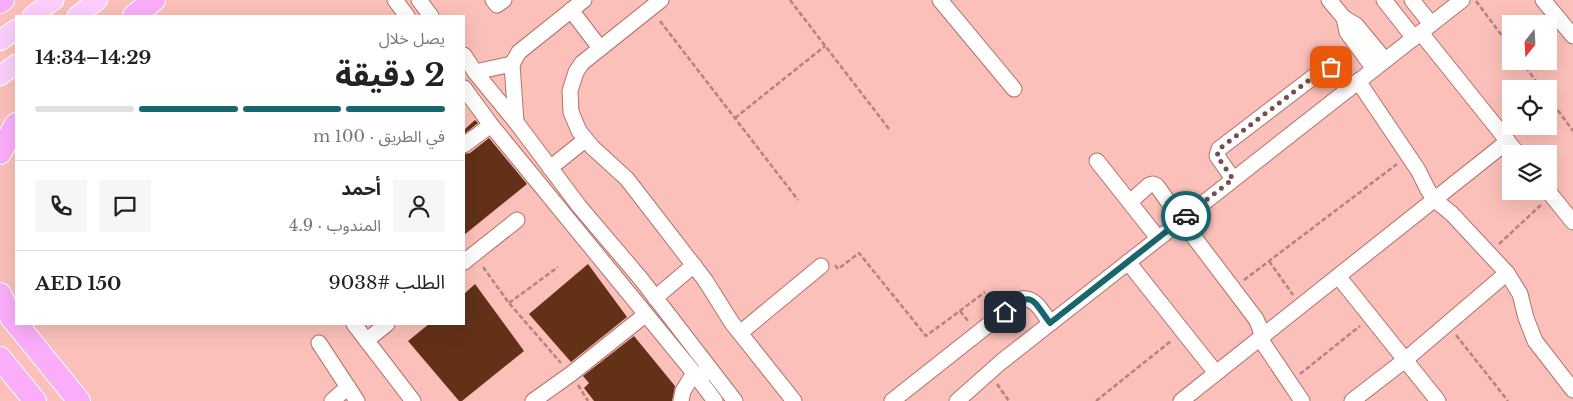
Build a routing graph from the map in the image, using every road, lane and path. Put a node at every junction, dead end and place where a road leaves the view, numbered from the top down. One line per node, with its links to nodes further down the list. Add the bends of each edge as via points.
1 (54, 0): 18 (main road)
2 (98, 0): 19 (main road)
3 (154, 0): 20 (highway)
4 (395, 0): 21 (street)
5 (493, 0): 6 (street, via 497,5)
6 (504, 0)
7 (584, 0): 17 (street)
8 (790, 0): 27 (path)
9 (940, 0): 37 (street)
10 (1330, 0): 32 (street, via 1344,18 1347,32)
11 (1384, 0): 23 (street)
12 (1412, 0): 23 (street)
13 (1476, 0): 24 (path)
14 (1544, 0): 25 (street)
15 (1460, 1): 23 (street)
16 (656, 4): 28 (street); 39 (path)
17 (570, 10): 28 (street); 30 (street, via 519,52)
18 (33, 15)
19 (78, 15)
20 (135, 15)
21 (406, 15)
22 (15, 30): 26 (main road)
23 (1422, 32): 32 (street); 46 (street)
24 (1502, 36)
25 (1573, 36)
26 (0, 41)
27 (825, 46): 39 (path); 43 (path)
28 (600, 48): 45 (street, via 582,63 570,91 570,112)
29 (465, 57): 33 (street)
30 (512, 64): 33 (street); 40 (street)
31 (15, 65): 34 (main road)
32 (1380, 65): 35 (street)
33 (475, 72): 40 (street)
34 (0, 76)
35 (1354, 85): 50 (street); 53 (street); 53 (street, via 1331,67 1325,68 1219,149 1217,156)
36 (465, 89): 41 (street)
37 (1014, 89)
38 (1557, 109): 44 (path)
39 (735, 118): 54 (path)
40 (516, 122): 52 (street)
41 (491, 125): 47 (street); 78 (street)
42 (15, 126): 49 (highway)
43 (889, 129)
44 (1573, 131)
45 (585, 140): 52 (street); 67 (street, via 627,179)
46 (1508, 142): 48 (street); 55 (street)
47 (465, 144)
48 (1510, 145)
49 (0, 153)
50 (1408, 155): 55 (street); 65 (path)
51 (1097, 161): 58 (street)
52 (550, 168): 75 (street)
53 (1233, 179): 60 (street)
54 (798, 200)
55 (1435, 200): 63 (street); 71 (street)
56 (1543, 200): 63 (path)
57 (1556, 200): 61 (street)
58 (1130, 202): 60 (street, via 1149,185 1156,184); 62 (street)
59 (517, 220): 64 (street)
60 (1181, 220): 62 (street); 72 (street)
61 (1573, 222)
62 (1158, 238): 66 (street)
63 (1489, 254): 70 (street)
64 (469, 258): 76 (path)
65 (1269, 260): 72 (path); 77 (path)
66 (1128, 262): 81 (street); 86 (street)
67 (694, 265): 75 (street); 87 (street)
68 (821, 266): 73 (path, via 830,258 838,268 859,253 926,336); 87 (street)
69 (558, 267): 76 (path)
70 (1507, 273): 82 (street); 98 (street, via 1520,294 1535,341)
71 (1338, 276): 77 (street); 79 (street)
72 (1233, 288): 88 (street, via 1259,323)
73 (985, 292)
74 (0, 294): 80 (highway)
75 (655, 298): 108 (street)
76 (509, 303): 95 (path)
77 (1300, 306): 88 (street)
78 (645, 315): 93 (street); 95 (street)
79 (1371, 317): 92 (street); 96 (path)
80 (15, 323)
81 (1050, 323): 110 (street, via 1033,301 1021,300); 111 (street)
82 (1448, 324): 92 (street); 117 (path)
83 (17, 325): 100 (highway)
84 (355, 325): 89 (street)
85 (386, 325): 89 (street)
86 (1183, 332): 94 (street); 112 (path)
87 (740, 333): 109 (street)
88 (1261, 338): 94 (street); 96 (street)
89 (367, 340): 103 (street)
90 (319, 343): 97 (street)
91 (0, 358): 99 (highway)
92 (1405, 360): 115 (street); 116 (street)
93 (694, 373): 106 (street, via 683,391); 107 (street); 108 (street, via 708,379)
94 (1216, 373): 113 (street)
95 (571, 374): 104 (street); 105 (path)
96 (1290, 383): 114 (street)
97 (348, 387): 101 (street); 102 (street)
98 (1573, 390)
99 (35, 401)
100 (79, 401)
101 (332, 401)
102 (358, 401)
103 (414, 401)
104 (533, 401)
105 (588, 401)
106 (682, 401)
107 (714, 401)
108 (734, 401)
109 (793, 401)
110 (892, 401)
111 (958, 401)
112 (1096, 401)
113 (1181, 401)
114 (1302, 401)
115 (1352, 401)
116 (1438, 401)
117 (1508, 401)

